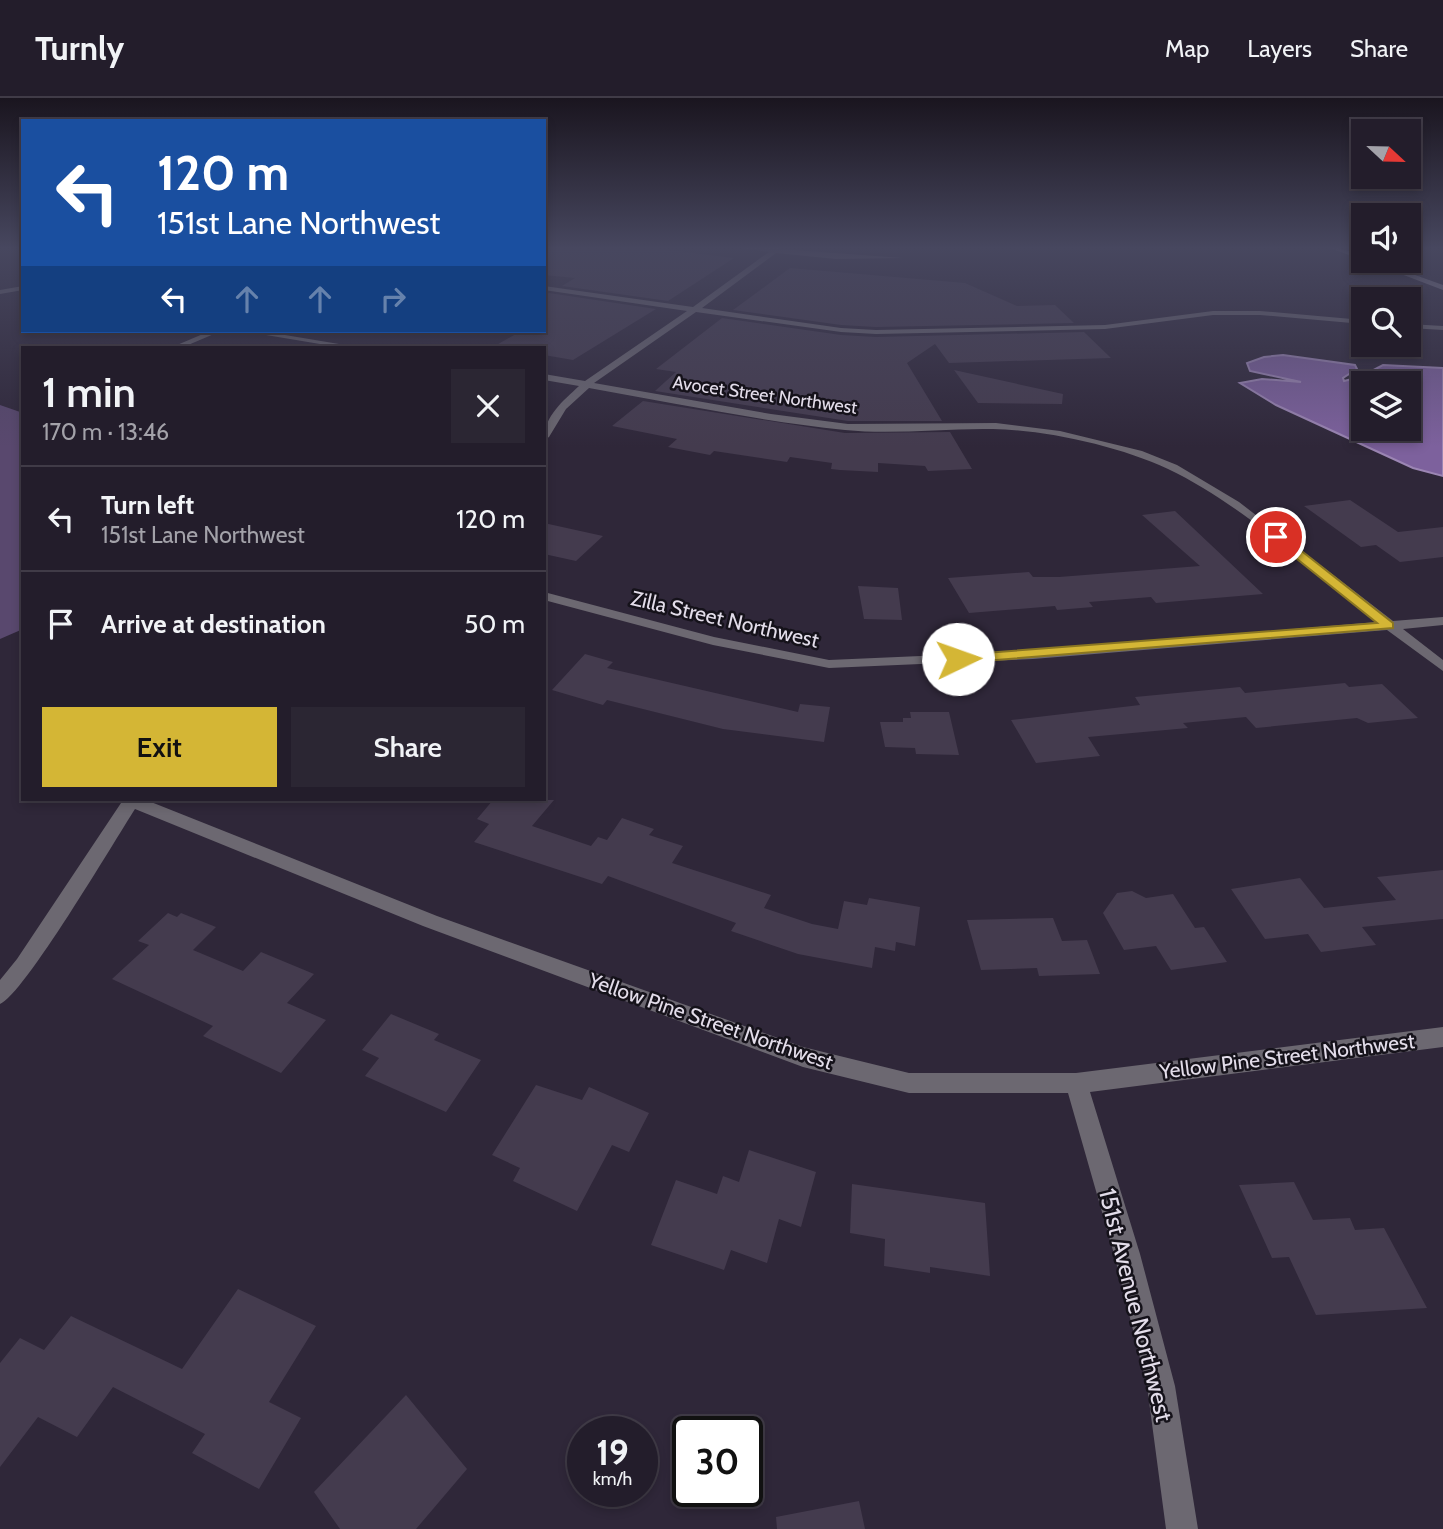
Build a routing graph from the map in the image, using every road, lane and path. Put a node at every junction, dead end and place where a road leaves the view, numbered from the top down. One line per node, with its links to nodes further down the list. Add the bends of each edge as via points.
1 (689, 314): 13 (street)
2 (729, 314): 3 (street, via 876,332 1105,327)
3 (1207, 314)
4 (1269, 314): 5 (street)
5 (1351, 321)
6 (1421, 327): 7 (street)
7 (1443, 328)
8 (212, 333): 10 (street)
9 (259, 333): 11 (street)
10 (179, 346)
11 (346, 346)
12 (546, 377): 13 (street, Avocet Street Northwest)
13 (587, 384): 14 (street, via 562,407); 17 (street, Avocet Street Northwest, via 848,427 996,426 1108,444 1173,467 1235,505)
14 (546, 434)
15 (546, 597): 17 (street, Zilla Street Northwest, via 713,641 829,664 1033,654)
16 (1443, 621): 17 (street, Zilla Street Northwest)
17 (1389, 626): 18 (street, Avocet Street Northwest)
18 (1443, 667)
19 (131, 801): 21 (street)
20 (134, 801): 23 (street, Yellow Pine Street Northwest, via 430,920 803,1056 909,1083)
21 (0, 995)
22 (1443, 1037): 23 (street, Yellow Pine Street Northwest)
23 (1076, 1083): 24 (street, 151st Avenue Northwest, via 1161,1387)
24 (1182, 1529)

